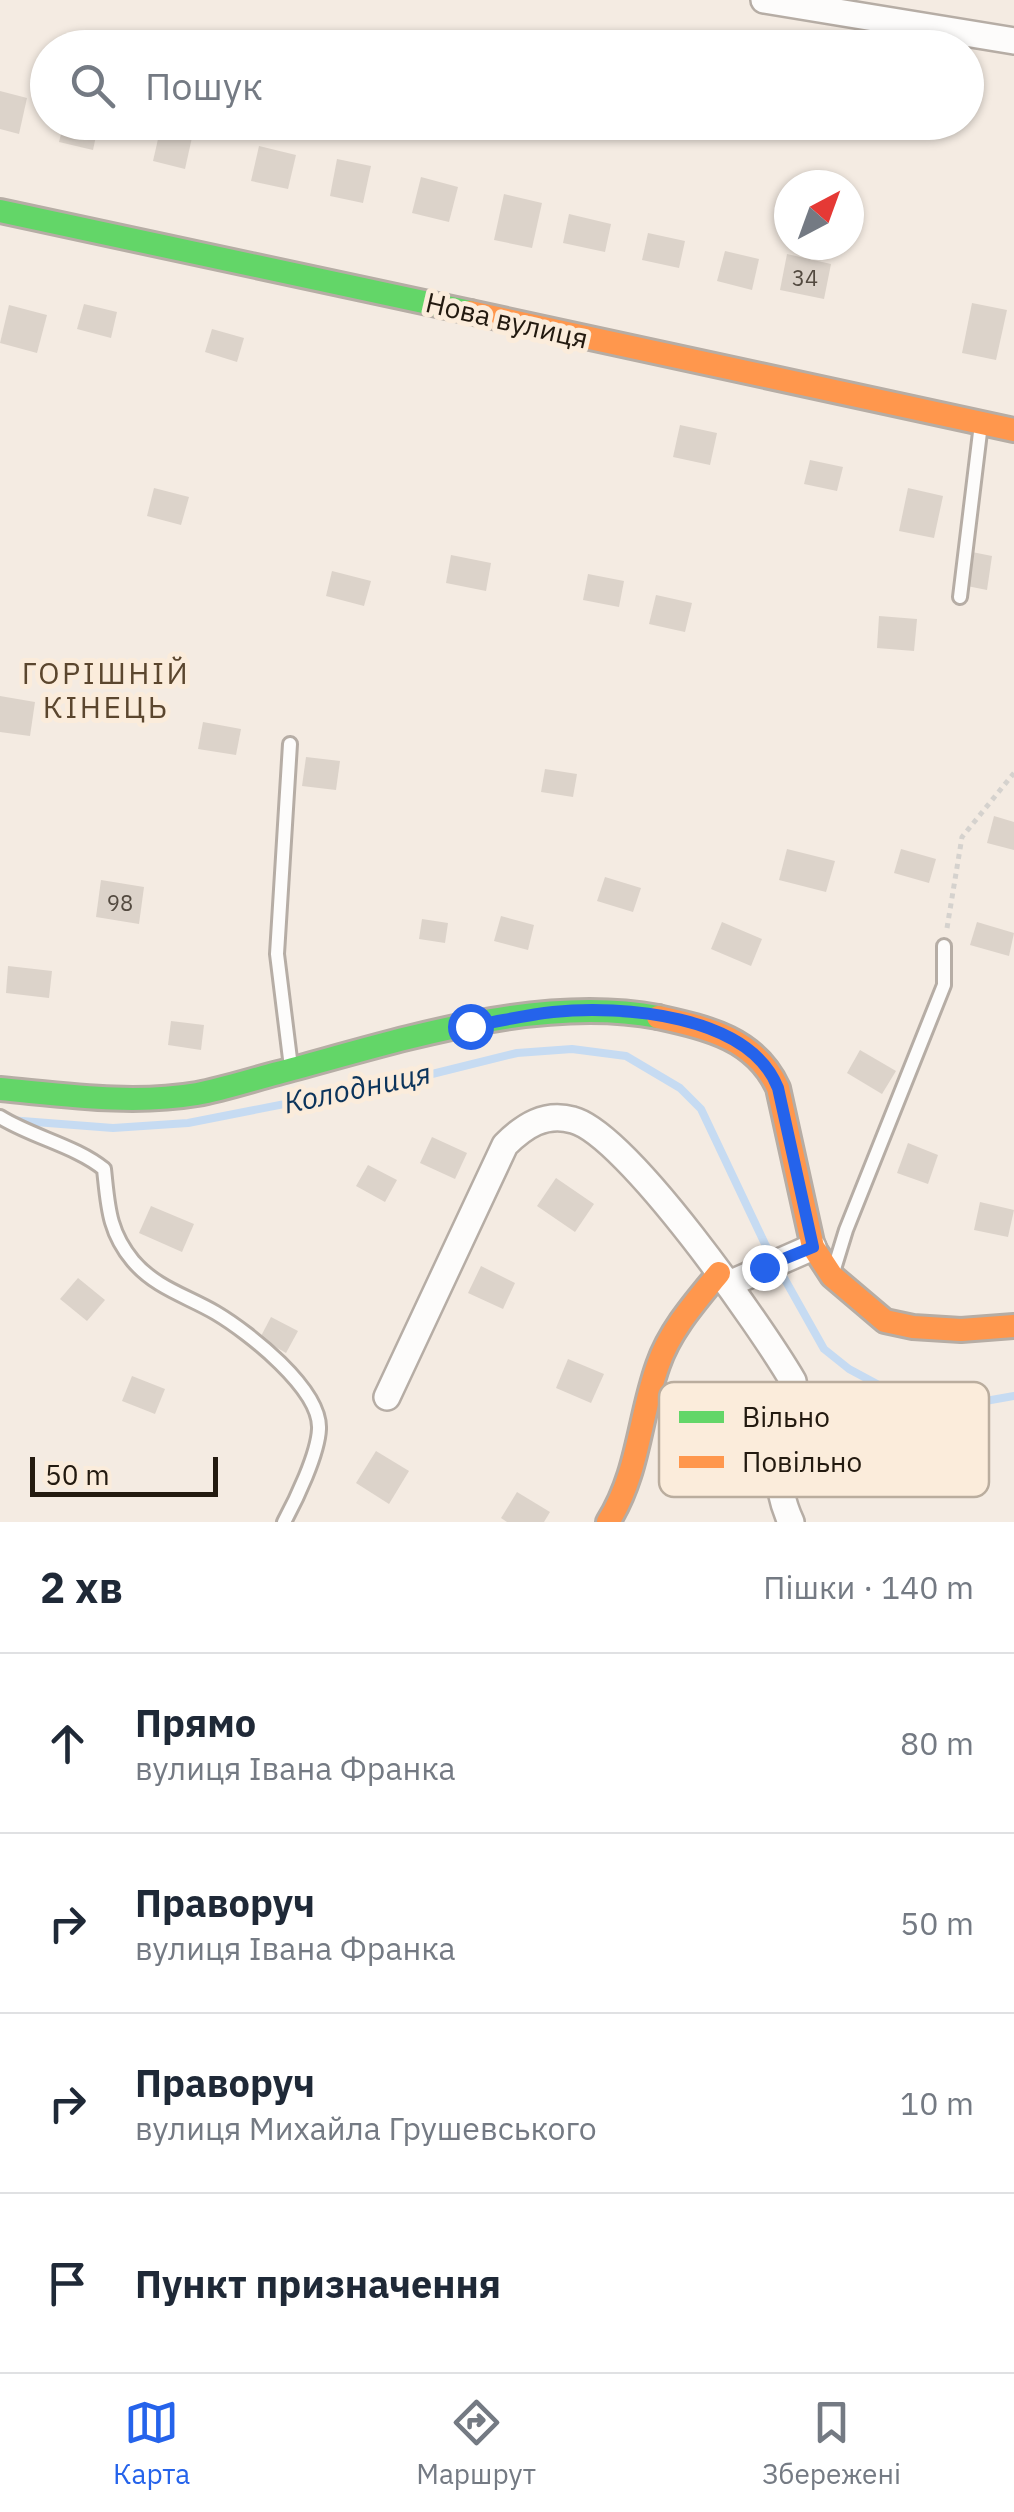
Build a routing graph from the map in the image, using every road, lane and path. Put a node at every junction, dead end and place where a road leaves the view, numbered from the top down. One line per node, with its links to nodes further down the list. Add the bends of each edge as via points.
1 (764, 0): 2 (street)
2 (947, 30)
3 (984, 36): 4 (street)
4 (1014, 41)
5 (0, 211): 6 (street, Нова вулиця)
6 (981, 422): 7 (street, Нова вулиця); 8 (lane)
7 (1014, 430)
8 (960, 597)
9 (290, 744): 12 (lane, via 278,954)
10 (1014, 773): 11 (path, via 962,837)
11 (944, 946): 16 (lane, via 944,985)
12 (292, 1070): 13 (street, via 184,1096 95,1098); 15 (street, via 554,1012 643,1013 731,1037 760,1057 778,1088)
13 (0, 1089)
14 (0, 1117): 22 (lane, via 104,1168 109,1217 132,1259 158,1284 218,1314 295,1378 315,1407 319,1430)
15 (803, 1251): 16 (street); 17 (street)
16 (832, 1276): 18 (street, via 885,1320 961,1330)
17 (724, 1279): 19 (street); 20 (street, via 697,1240 591,1129 575,1120 536,1121 506,1145); 23 (street, via 676,1326 658,1367 624,1501)
18 (1014, 1326)
19 (793, 1382)
20 (386, 1397)
21 (783, 1497): 24 (street)
22 (284, 1522)
23 (608, 1522)
24 (791, 1522)

